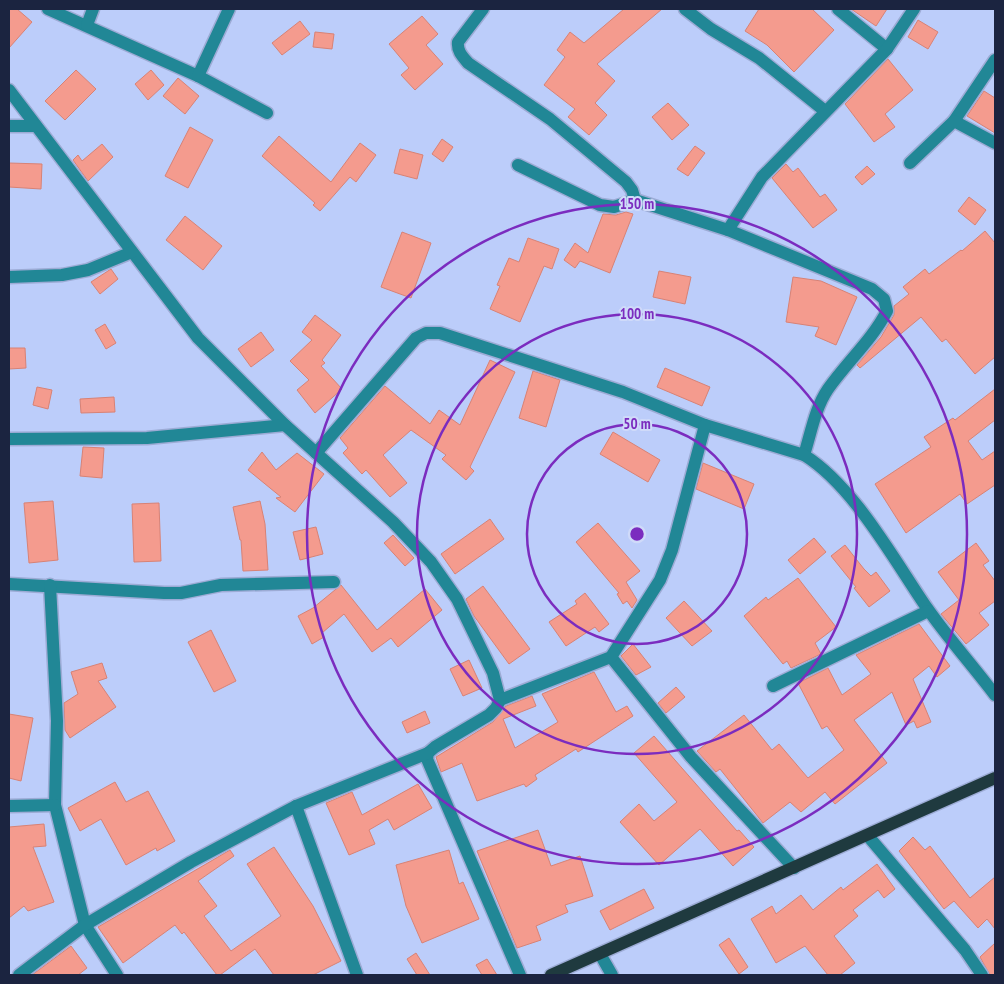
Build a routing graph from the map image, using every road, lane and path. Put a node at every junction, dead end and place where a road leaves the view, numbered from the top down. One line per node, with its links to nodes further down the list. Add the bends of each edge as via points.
1 (48, 9): 8 (street)
2 (93, 9): 8 (street)
3 (229, 9): 11 (street)
4 (484, 9): 21 (street, via 458,42 462,56 550,119 611,169 632,190)
5 (685, 9): 13 (street, via 759,58)
6 (838, 9): 9 (street)
7 (914, 9): 9 (street)
8 (87, 25): 11 (street)
9 (887, 49): 13 (street)
10 (995, 60): 15 (street)
11 (198, 76): 14 (street)
12 (9, 90): 17 (street)
13 (825, 111): 22 (street, via 762,177)
14 (267, 113)
15 (954, 121): 18 (street); 19 (street)
16 (9, 126): 17 (street)
17 (36, 126): 23 (street)
18 (995, 143)
19 (910, 163)
20 (518, 165): 21 (street, via 600,205 614,207)
21 (635, 200): 22 (street)
22 (728, 230): 29 (street, via 872,289 884,299 887,311 880,324 827,390 814,419)
23 (132, 252): 24 (street, via 88,270 62,275); 25 (street, via 198,338)
24 (9, 277)
25 (285, 425): 27 (street, via 147,438); 28 (street)
26 (706, 425): 28 (street, via 543,365 440,333 426,333 416,338); 29 (street); 34 (street, via 672,550 660,580)
27 (9, 439)
28 (316, 453): 37 (street, via 393,522 431,562 457,600 493,673)
29 (804, 455): 33 (street, via 818,463 859,508)
30 (334, 582): 32 (street, via 221,585 181,593)
31 (9, 584): 32 (street)
32 (50, 585): 40 (street, via 57,721)
33 (928, 611): 35 (street); 36 (street)
34 (611, 657): 37 (street); 44 (street, via 691,757)
35 (773, 686)
36 (995, 695)
37 (500, 700): 38 (street, via 489,715)
38 (428, 753): 42 (street); 50 (street, via 428,767)
39 (995, 778): 43 (main road)
40 (55, 805): 41 (street); 45 (street)
41 (9, 806)
42 (296, 806): 45 (street, via 191,862); 49 (street)
43 (868, 836): 44 (main road); 53 (street, via 965,950)
44 (794, 868): 46 (main road)
45 (85, 925): 47 (street); 48 (street)
46 (600, 954): 51 (main road); 52 (street)
47 (19, 975)
48 (117, 975)
49 (357, 975)
50 (520, 975)
51 (551, 975)
52 (612, 975)
53 (982, 975)

